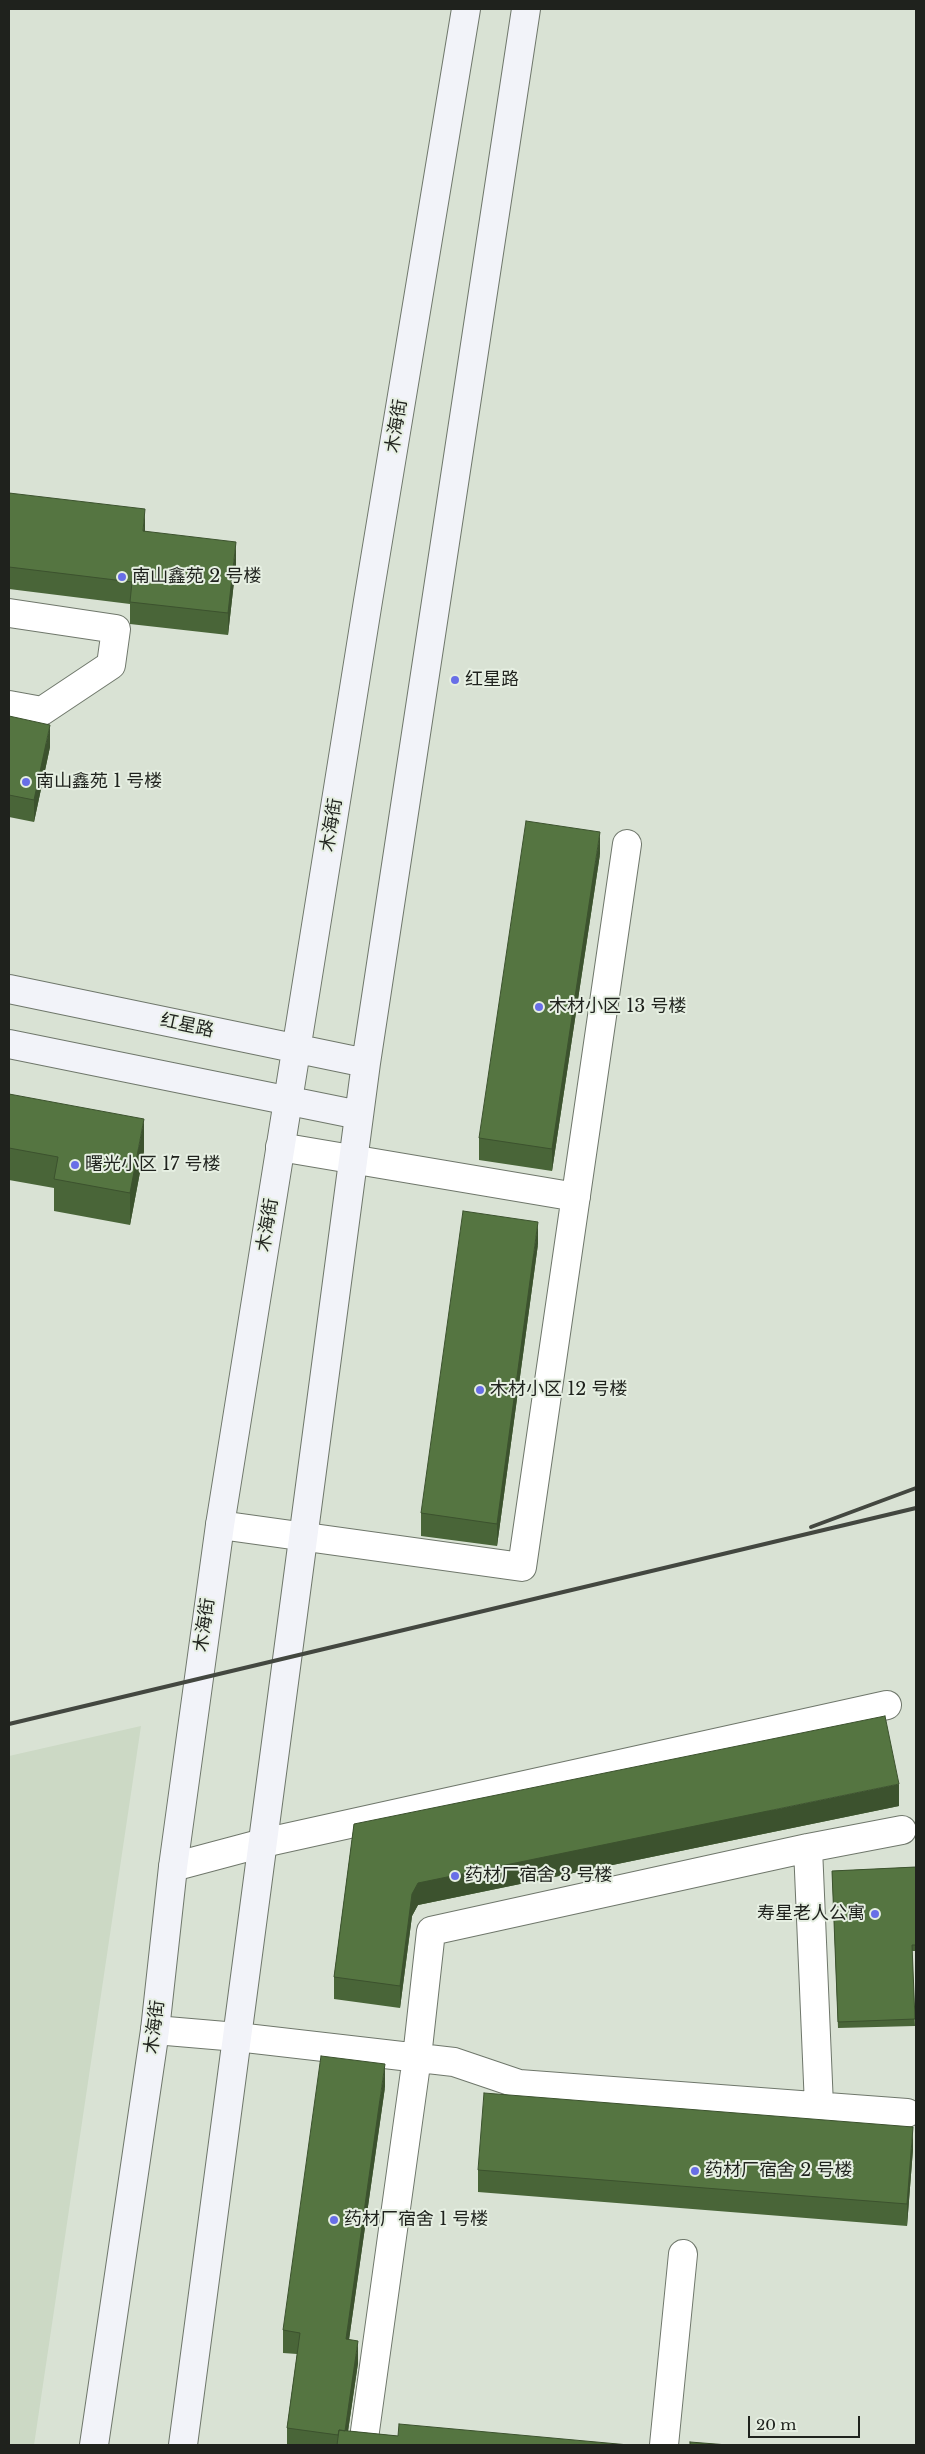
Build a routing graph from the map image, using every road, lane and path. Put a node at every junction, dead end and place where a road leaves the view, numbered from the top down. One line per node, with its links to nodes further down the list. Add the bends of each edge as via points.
1 (466, 9): 8 (main road, 木海街)
2 (526, 9): 9 (main road)
3 (9, 613): 4 (street, via 116,629 111,665 42,711)
4 (9, 705)
5 (628, 844): 14 (street)
6 (9, 989): 8 (main road, 红星路)
7 (9, 1044): 10 (main road)
8 (296, 1049): 9 (main road, 红星路); 10 (main road, 木海街)
9 (366, 1063): 11 (main road)
10 (288, 1101): 11 (main road); 12 (main road, 木海街)
11 (359, 1114): 13 (main road)
12 (280, 1147): 13 (street); 15 (main road, 木海街)
13 (353, 1159): 14 (street); 16 (main road)
14 (576, 1197): 16 (street, via 522,1567)
15 (220, 1525): 16 (street); 21 (main road, 木海街)
16 (303, 1536): 19 (main road)
17 (887, 1705): 19 (street)
18 (902, 1830): 20 (street)
19 (263, 1843): 21 (street); 23 (main road)
20 (808, 1848): 24 (street, via 431,1931); 25 (street)
21 (173, 1867): 22 (main road, 木海街)
22 (155, 2030): 23 (street); 29 (main road, 木海街)
23 (237, 2037): 24 (street); 30 (main road)
24 (417, 2057): 25 (street, via 454,2062 518,2084); 28 (street)
25 (819, 2106): 26 (street)
26 (907, 2113)
27 (683, 2254): 31 (street)
28 (365, 2431)
29 (94, 2445)
30 (182, 2445)
31 (664, 2445)

